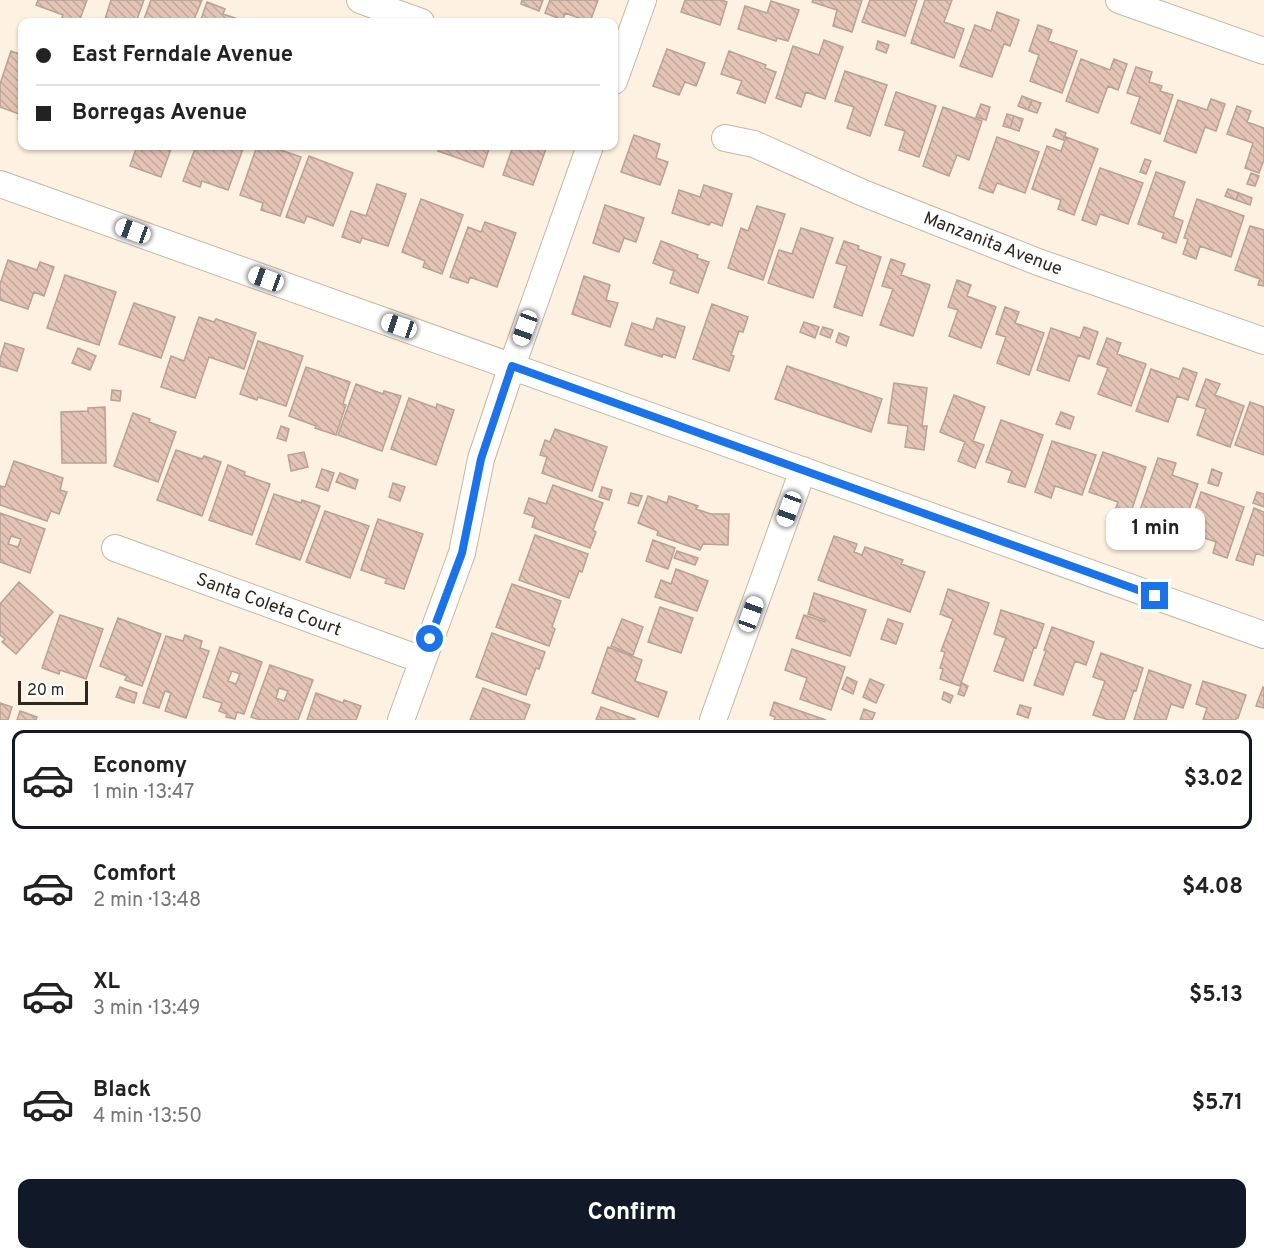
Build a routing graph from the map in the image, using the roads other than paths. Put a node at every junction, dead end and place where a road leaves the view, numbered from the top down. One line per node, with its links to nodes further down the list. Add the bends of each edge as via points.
1 (360, 0): 5 (street)
2 (642, 0): 7 (street)
3 (1119, 0): 4 (street)
4 (1170, 9): 6 (street)
5 (410, 18)
6 (1264, 51)
7 (618, 69)
8 (725, 138): 11 (street, Manzanita Avenue, via 754,144 863,193 1038,262)
9 (590, 150): 12 (street)
10 (0, 184): 12 (street)
11 (1264, 341)
12 (512, 366): 13 (street); 16 (street, via 481,459 462,553)
13 (803, 470): 15 (street); 18 (street)
14 (115, 548): 16 (street, Santa Coleta Court)
15 (1264, 635)
16 (423, 660): 17 (street)
17 (400, 720)
18 (713, 720)

